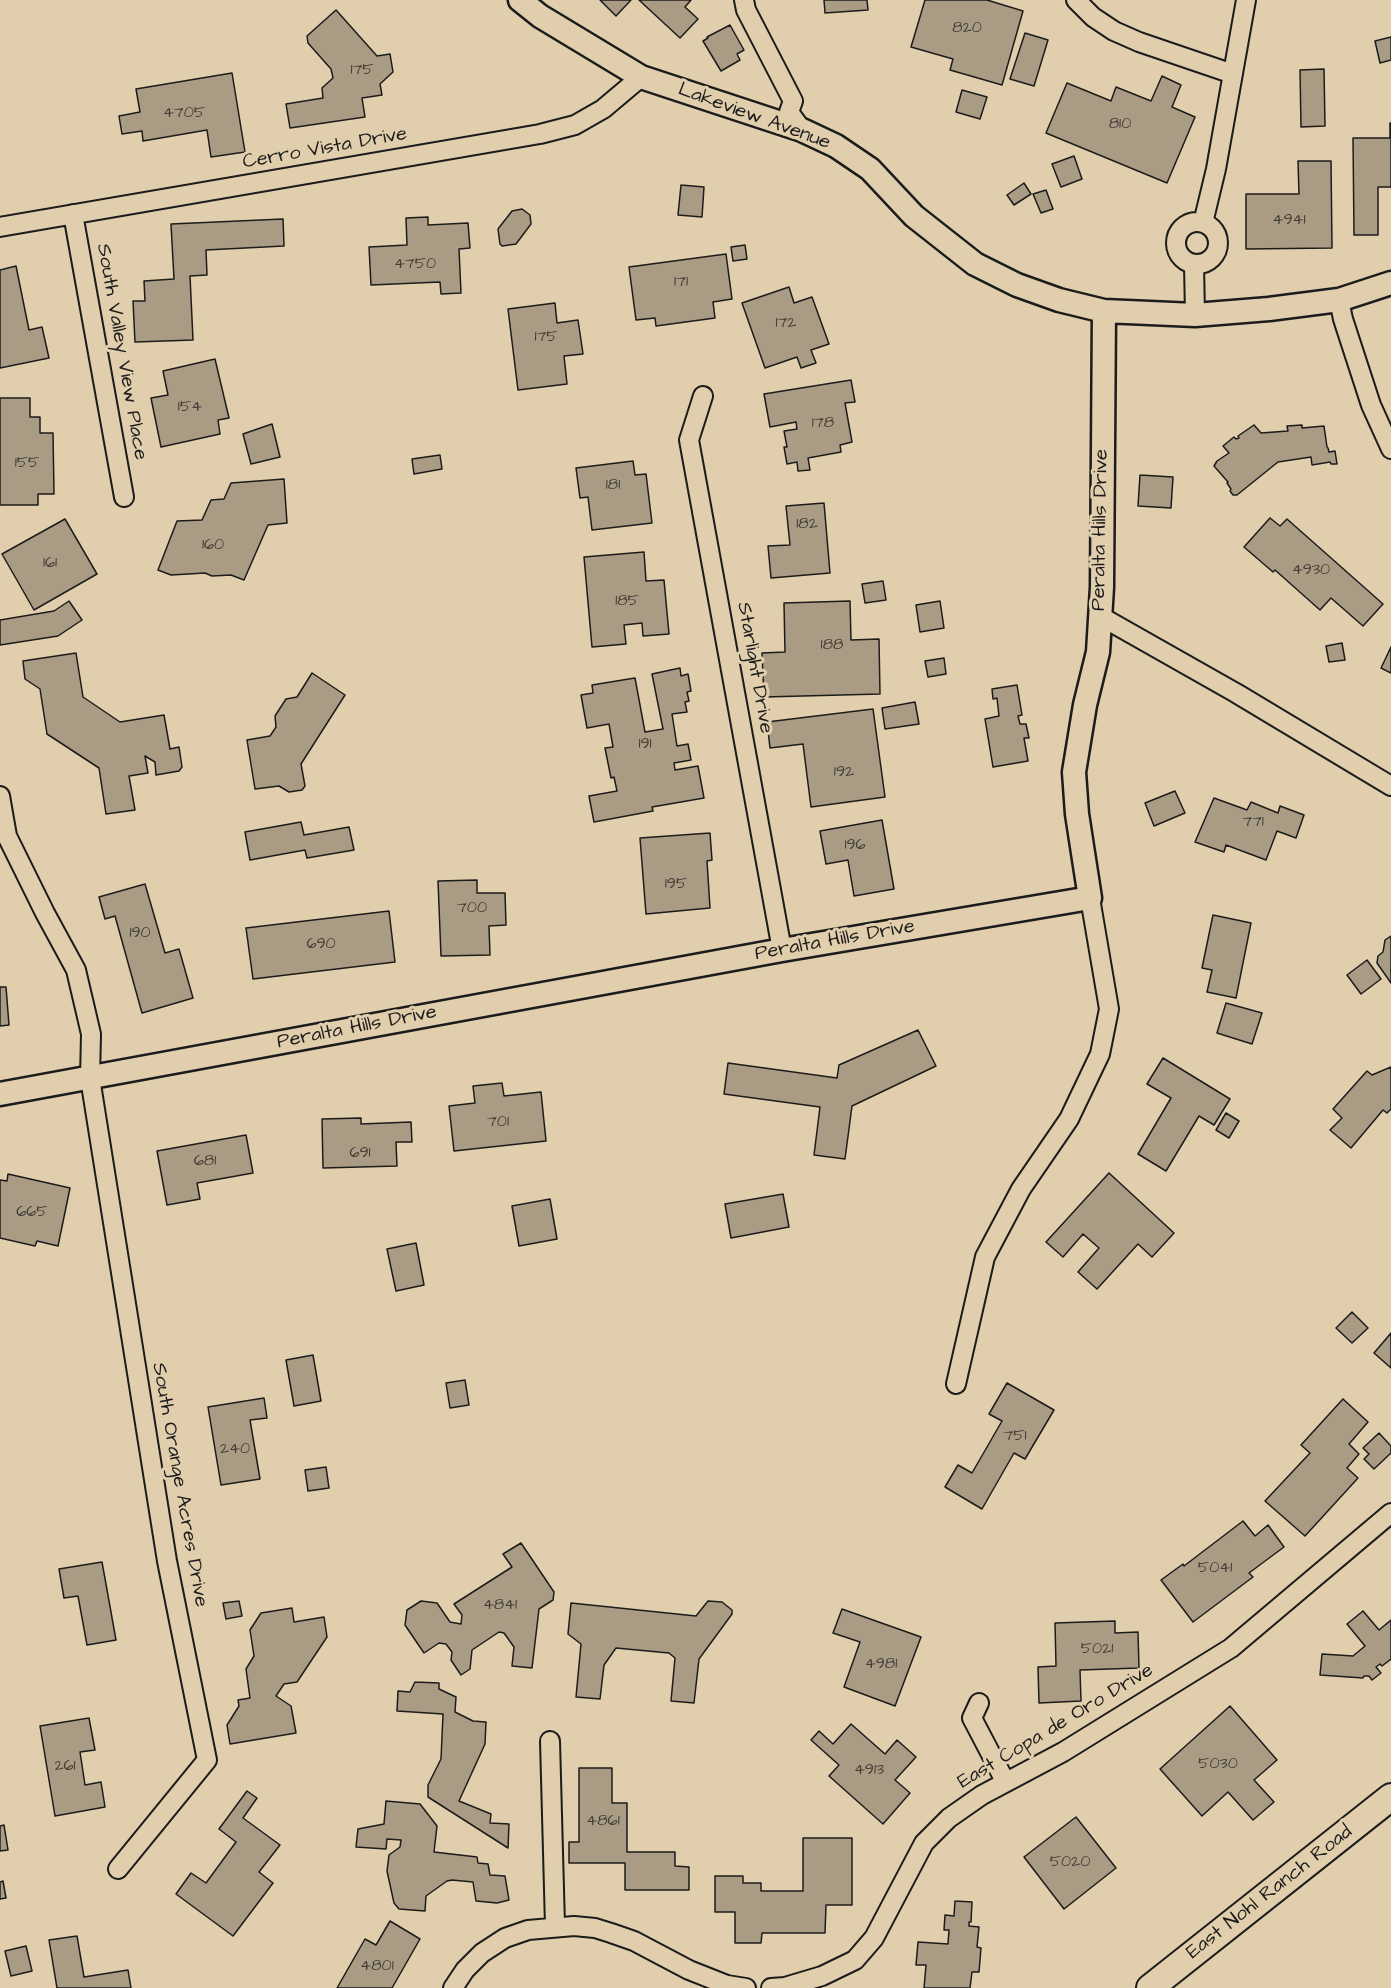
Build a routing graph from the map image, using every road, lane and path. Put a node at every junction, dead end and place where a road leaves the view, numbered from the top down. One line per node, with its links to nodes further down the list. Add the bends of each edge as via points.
1 (520, 0): 6 (street, Lakeview Avenue)
2 (744, 0): 7 (street, via 793,101 789,112)
3 (1076, 0): 5 (street, via 1114,31)
4 (1246, 0): 5 (street)
5 (1233, 74): 9 (street)
6 (641, 77): 7 (street, Lakeview Avenue); 8 (street, Cerro Vista Drive, via 603,110 575,125 540,135)
7 (802, 130): 14 (street, Lakeview Avenue, via 836,146 870,169 914,216 975,264 1017,285)
8 (73, 214): 10 (street, Cerro Vista Drive); 18 (street, South Valley View Place)
9 (1203, 223): 11 (street, via 1214,231 1219,244 1213,257); 11 (street, via 1189,224 1176,239 1182,258)
10 (0, 227)
11 (1194, 264): 15 (street)
12 (1391, 283): 13 (street, Lakeview Avenue)
13 (1339, 300): 15 (street, Lakeview Avenue); 17 (street, via 1371,405)
14 (1104, 311): 15 (street, Lakeview Avenue); 19 (street, Peralta Hills Drive)
15 (1195, 315)
16 (703, 396): 23 (street, Starlight Drive, via 689,440)
17 (1391, 449)
18 (124, 497)
19 (1100, 616): 20 (street); 22 (street, Peralta Hills Drive, via 1098,652 1074,772)
20 (1391, 786)
21 (0, 796): 24 (street, via 7,836 76,970 90,1034)
22 (1090, 898): 23 (street, Peralta Hills Drive); 26 (street, via 1109,1009 1100,1054 1069,1119 1021,1189 985,1257)
23 (782, 950): 24 (street, Peralta Hills Drive)
24 (90, 1078): 25 (street, Peralta Hills Drive); 32 (street, South Orange Acres Drive, via 166,1561 207,1760)
25 (0, 1094)
26 (956, 1384)
27 (1391, 1513): 30 (street, East Copa de Oro Drive, via 1231,1648 1063,1752)
28 (979, 1703): 30 (street, via 972,1718)
29 (550, 1741): 33 (street)
30 (1005, 1781): 36 (street, East Copa de Oro Drive, via 949,1818 924,1843 874,1938 855,1960 822,1976)
31 (1391, 1797): 37 (main road, East Nohl Ranch Road)
32 (118, 1869)
33 (555, 1926): 34 (street, via 505,1938 482,1953); 35 (street, via 611,1933 708,1978)
34 (453, 1988)
35 (746, 1988)
36 (771, 1988)
37 (1150, 1988)

